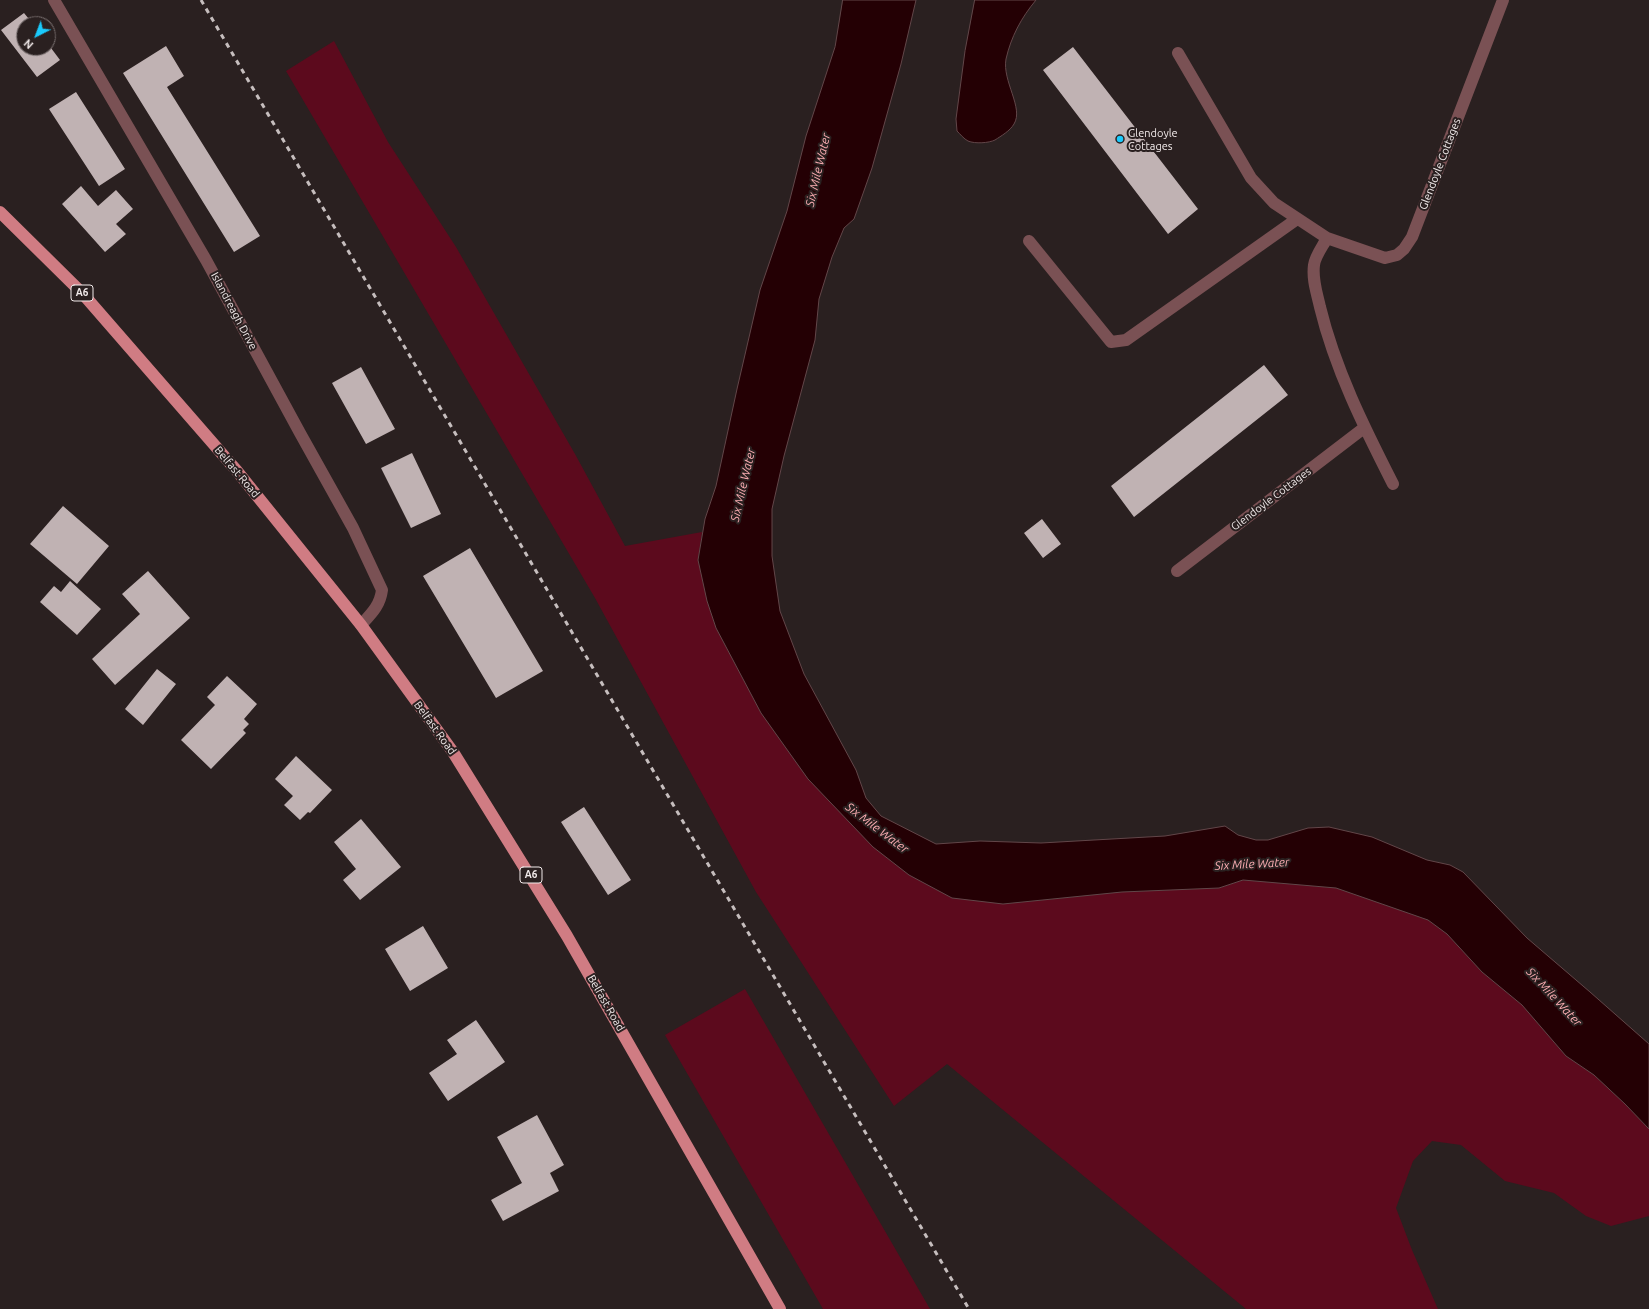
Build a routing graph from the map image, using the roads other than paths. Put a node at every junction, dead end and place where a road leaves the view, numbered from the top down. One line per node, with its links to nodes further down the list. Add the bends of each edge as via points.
1 (54, 0): 11 (street, Islandreagh Drive, via 206,260 353,528 382,590 376,609)
2 (1503, 0): 6 (street, Glendoyle Cottages, via 1412,237 1404,249 1397,255 1385,258)
3 (1178, 53): 5 (street, Glendoyle Cottages, via 1251,178 1274,203)
4 (0, 212): 11 (main road, Belfast Road / A6, via 83,294 237,471)
5 (1297, 219): 6 (street, Glendoyle Cottages); 7 (street, via 1126,340 1111,342)
6 (1327, 238): 8 (street, via 1314,264 1313,280 1325,328)
7 (1029, 241)
8 (1364, 428): 9 (street); 10 (street, Glendoyle Cottages)
9 (1393, 484)
10 (1177, 570)
11 (361, 625): 12 (main road, Belfast Road / A6, via 453,752 568,936)
12 (780, 1309)

